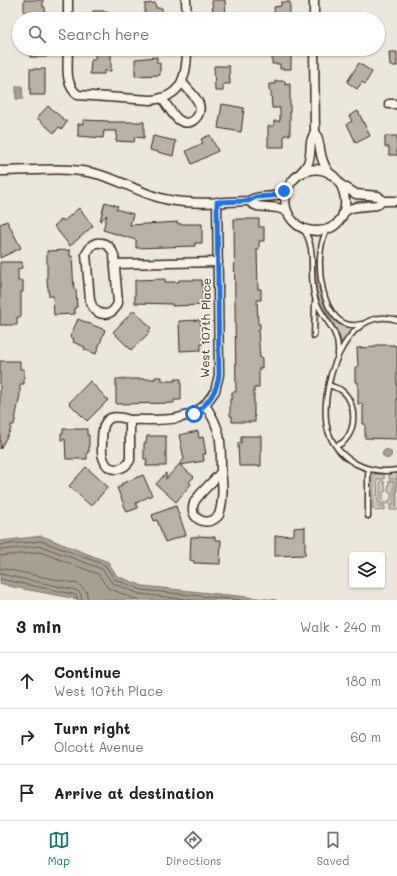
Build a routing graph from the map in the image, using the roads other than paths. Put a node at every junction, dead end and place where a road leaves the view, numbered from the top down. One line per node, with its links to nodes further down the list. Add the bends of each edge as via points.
1 (68, 0): 4 (street)
2 (186, 0): 5 (street)
3 (314, 0): 6 (street)
4 (68, 12)
5 (186, 12)
6 (314, 12)
7 (68, 56): 11 (street, via 69,83 78,95 150,100)
8 (187, 56): 10 (street)
9 (314, 56): 12 (street)
10 (182, 82): 11 (street, via 174,91); 11 (street, via 200,105 197,118 188,122 179,120)
11 (162, 98)
12 (315, 131): 14 (street, via 308,163); 15 (street, via 320,140 321,160)
13 (0, 171): 21 (street, via 82,171 111,178 159,198 184,202)
14 (300, 174): 15 (street, via 320,170); 17 (street)
15 (330, 174): 16 (street)
16 (342, 186): 19 (street, via 356,194 378,196); 23 (street, via 346,202)
17 (288, 187): 18 (street, via 278,194 256,197); 22 (street, via 285,199)
18 (248, 201): 21 (street); 22 (street, via 256,206 280,208)
19 (383, 201): 20 (street); 23 (street, via 377,205 356,207)
20 (397, 201)
21 (217, 202): 26 (street, West 107th Place)
22 (288, 213): 24 (street)
23 (343, 213): 25 (street)
24 (302, 228): 25 (street, via 315,231); 28 (lane, via 311,247)
25 (329, 228): 30 (lane, via 322,239 320,256 326,302 342,322 355,326)
26 (218, 262): 27 (street); 34 (street, West 107th Place, via 219,375 215,391)
27 (115, 264): 27 (street, via 112,249 107,244 96,243 86,254 90,300 92,307 99,313 112,311 118,303)
28 (315, 299): 31 (lane); 32 (lane, via 336,334)
29 (397, 320): 30 (lane, via 383,318)
30 (368, 322): 32 (lane, via 350,336)
31 (314, 336)
32 (337, 358): 33 (lane)
33 (329, 386): 36 (lane, via 327,423); 36 (lane, via 344,393 352,413 350,434 345,441)
34 (205, 405): 35 (street, via 194,414 181,418); 39 (street, via 215,422 220,438)
35 (130, 420): 35 (street, via 115,417 104,424 103,456 105,464 111,468 122,469 130,460)
36 (336, 446): 37 (lane, via 349,460)
37 (369, 469): 38 (lane); 40 (lane)
38 (397, 470)
39 (221, 472): 39 (street, via 195,500 193,511 203,521 212,521 219,515 223,481)
40 (368, 516)

